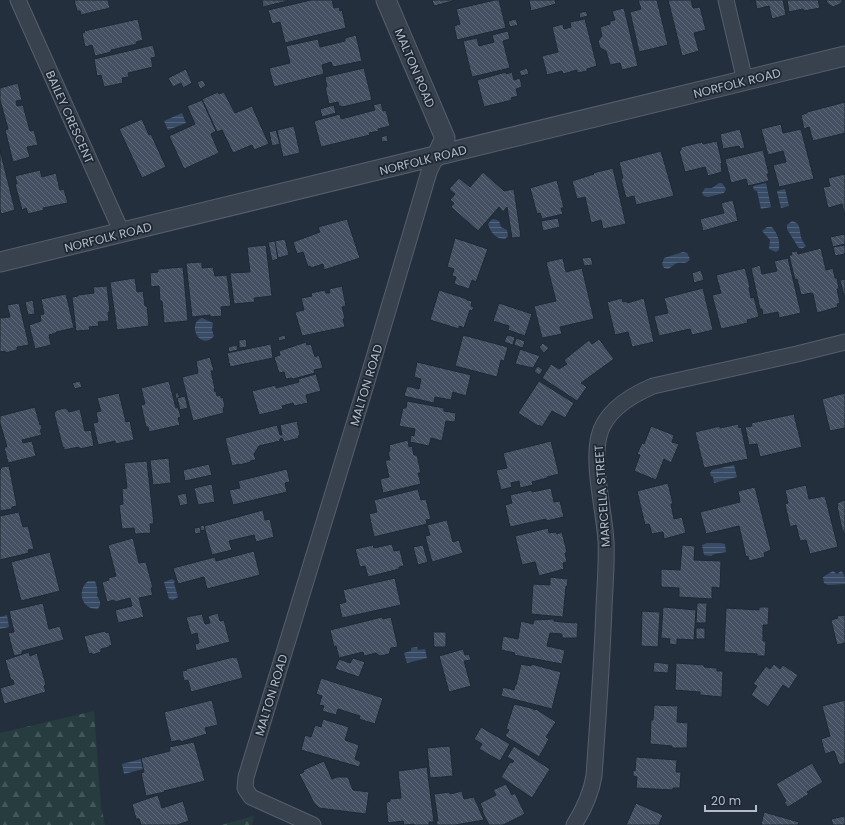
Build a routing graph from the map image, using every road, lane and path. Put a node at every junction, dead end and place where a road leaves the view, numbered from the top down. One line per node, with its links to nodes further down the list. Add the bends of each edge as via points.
1 (18, 0): 7 (street, BAILEY CRESCENT)
2 (386, 0): 6 (street, MALTON ROAD, via 445,138)
3 (726, 0): 5 (street)
4 (845, 56): 5 (street, NORFOLK ROAD)
5 (745, 81): 6 (street, NORFOLK ROAD)
6 (436, 157): 7 (street, NORFOLK ROAD); 10 (street, MALTON ROAD, via 429,172 246,777 245,788 251,797)
7 (122, 233): 8 (street, NORFOLK ROAD)
8 (0, 262)
9 (845, 342): 11 (street, MARCELLA STREET, via 653,386 635,394 620,405 606,422 600,434 597,450 606,541 594,776 592,790)
10 (313, 825)
11 (574, 825)

